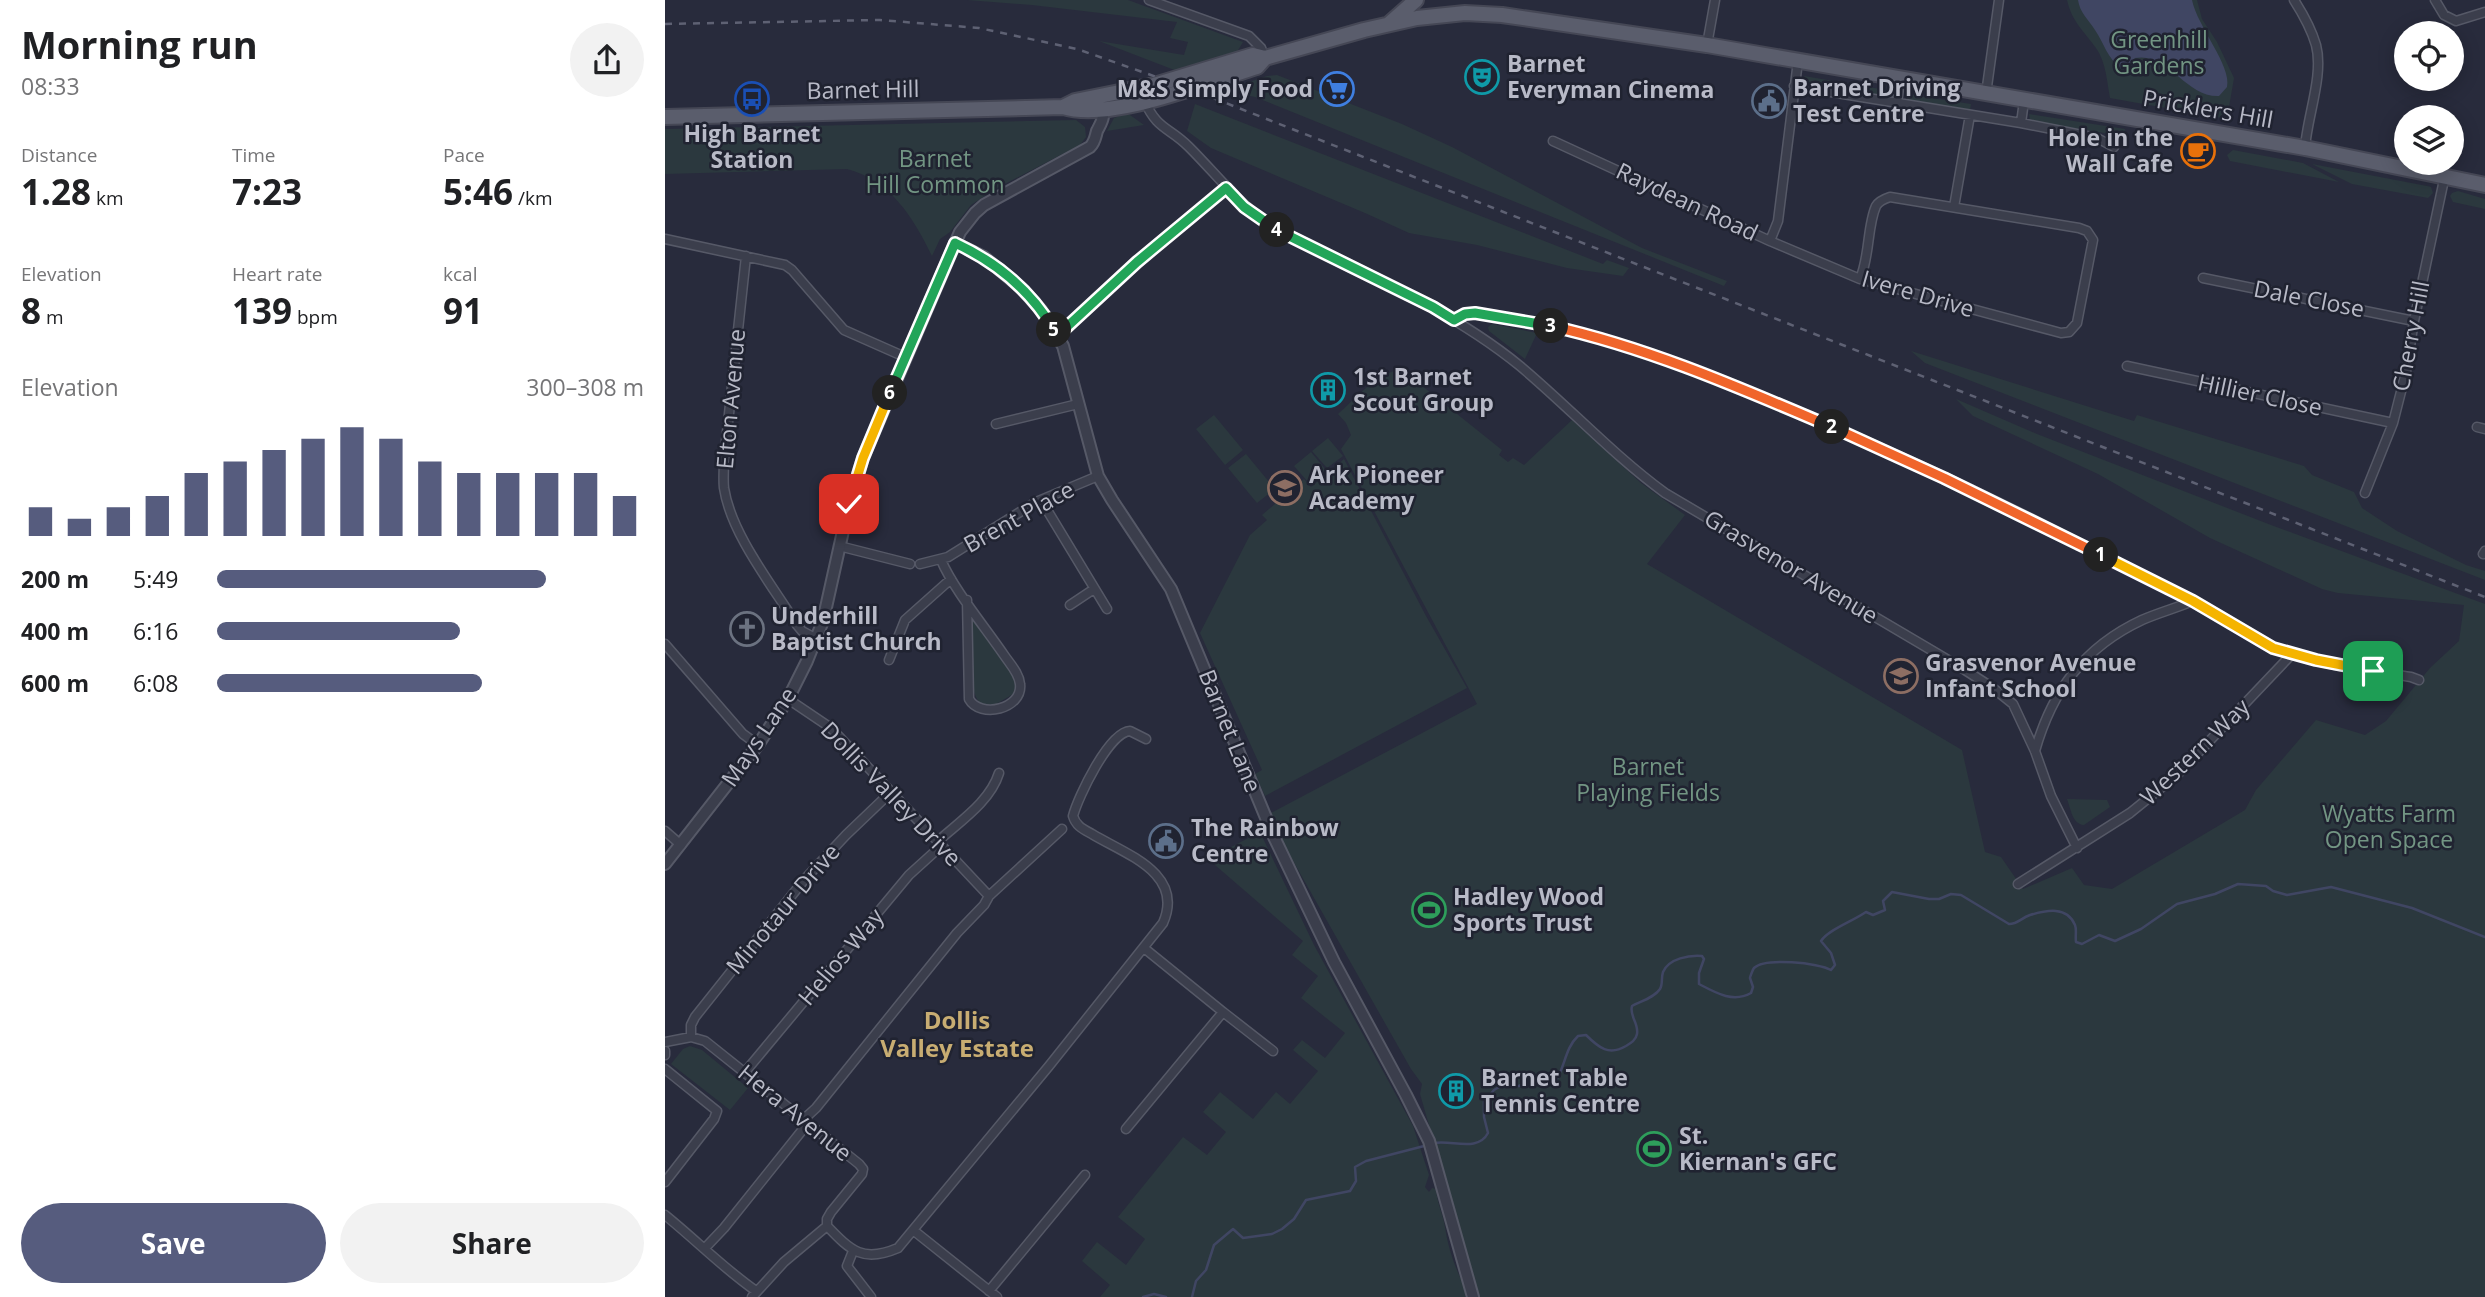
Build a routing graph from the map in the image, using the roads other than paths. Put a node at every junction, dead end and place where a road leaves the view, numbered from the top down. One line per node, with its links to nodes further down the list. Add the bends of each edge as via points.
1 (1149, 0): 13 (street, via 1249,36)
2 (1416, 0): 11 (main road)
3 (1497, 0): 10 (main road)
4 (1715, 0): 12 (street)
5 (1999, 0): 19 (street)
6 (2294, 0): 29 (street, via 2311,31 2318,62)
7 (2435, 0): 9 (street, via 2444,15 2456,21)
8 (1465, 7): 10 (main road, Barnet Hill); 11 (main road, Barnet Hill)
9 (2485, 12)
10 (1502, 15): 12 (main road, Barnet Hill)
11 (1390, 23): 13 (main road, Barnet Hill)
12 (1707, 46): 14 (main road, Pricklers Hill)
13 (1265, 58): 16 (main road, Barnet Hill, via 1253,55); 20 (main road, Barnet Hill, via 1257,67)
14 (1798, 61): 15 (main road, Pricklers Hill); 17 (street, Raydean Road)
15 (1900, 80): 19 (main road, Pricklers Hill); 22 (street)
16 (1154, 85): 18 (main road, Barnet Hill); 20 (street)
17 (1794, 86): 22 (street); 35 (street, Raydean Road, via 1778,221)
18 (1127, 91): 20 (street); 23 (main road, Barnet Hill)
19 (1986, 94): 21 (main road, Pricklers Hill)
20 (1144, 100): 23 (main road, Barnet Hill); 32 (street, Grasvenor Avenue, via 1157,124 1186,144)
21 (2024, 101): 26 (street); 29 (main road, Pricklers Hill)
22 (1897, 103): 24 (street)
23 (1097, 105): 25 (main road, Barnet Hill, via 1075,101 1063,107); 36 (street, Mays Lane, via 1104,118 1094,144 984,205)
24 (1970, 115): 26 (street); 33 (street)
25 (665, 117)
26 (2021, 123): 28 (street, via 2097,138)
27 (1553, 141): 35 (street, Raydean Road)
28 (2114, 147)
29 (2305, 148): 30 (main road, Pricklers Hill)
30 (2445, 176): 31 (main road, Pricklers Hill); 41 (street, Cherry Hill)
31 (2485, 185)
32 (1226, 188): 40 (street, Grasvenor Avenue, via 1252,214 1282,233); 42 (street)
33 (1954, 207): 39 (street, via 1895,196 1880,201); 39 (street, Ivere Drive, via 2079,228 2091,234 2093,246 2077,323 2069,332 2057,333)
34 (665, 239): 37 (street)
35 (1770, 241): 39 (street, Ivere Drive)
36 (955, 243): 42 (street, Barnet Lane, via 983,257 1021,288); 43 (street, Mays Lane)
37 (746, 256): 43 (street, via 785,265 843,330); 61 (street, Elton Avenue, via 724,489 749,548 797,625)
38 (2203, 278): 41 (street, Dale Close)
39 (1860, 279)
40 (1454, 320): 58 (street, via 1475,313 1542,324 1663,357 1862,440); 69 (street, Grasvenor Avenue, via 1520,366 1665,493 1993,688 2021,717)
41 (2414, 321): 46 (street, Cherry Hill)
42 (1057, 336): 45 (street, Barnet Lane)
43 (905, 357): 51 (street, Mays Lane, via 855,481)
44 (2127, 366): 46 (street, Hillier Close)
45 (1078, 404): 47 (street); 48 (street, Barnet Lane)
46 (2393, 423): 49 (street, Cherry Hill)
47 (996, 424)
48 (1098, 476): 50 (street, Brent Place); 100 (street, Barnet Lane, via 1171,589 1274,837 1430,1146)
49 (2365, 493)
50 (1041, 500): 52 (street, Brent Place); 56 (street)
51 (839, 546): 53 (street); 61 (street, Mays Lane)
52 (941, 560): 54 (street, Brent Place); 55 (street, Brent Place)
53 (910, 564)
54 (920, 564)
55 (951, 579): 57 (street, Brent Place); 64 (street, via 905,620)
56 (1094, 589): 59 (street); 60 (street)
57 (967, 600): 57 (street, Brent Place, via 1019,680 1018,695 1011,704 987,710 975,707 969,699)
58 (2193, 601): 63 (street, via 2273,648); 69 (street, via 2112,638 2072,672 2055,698)
59 (1070, 605)
60 (1107, 609)
61 (817, 639): 66 (street, Mays Lane)
62 (665, 643): 68 (street, via 743,734)
63 (2292, 654): 65 (street); 76 (street, Western Way, via 2177,775)
64 (888, 660)
65 (2419, 680)
66 (788, 699): 68 (street, Mays Lane); 71 (street, Dollis Valley Drive, via 831,728)
67 (1146, 739): 80 (street, via 1129,731 1121,733 1093,768 1074,819 1163,882 1169,898 1166,915)
68 (758, 745): 75 (street, Mays Lane)
69 (2035, 751): 76 (street, Grasvenor Avenue)
70 (999, 773): 74 (street, Helios Way, via 986,797)
71 (891, 792): 74 (street, Dollis Valley Drive); 82 (street, Minotaur Drive, via 789,899 695,1017)
72 (1062, 829): 79 (street)
73 (665, 831): 75 (street)
74 (939, 844): 79 (street, Dollis Valley Drive); 86 (street, Helios Way)
75 (681, 845): 77 (street, Mays Lane)
76 (2077, 848): 78 (street, Western Way)
77 (665, 864)
78 (2018, 884)
79 (989, 896): 87 (street)
80 (1144, 948): 81 (street); 93 (street)
81 (1223, 1012): 84 (street); 88 (street)
82 (691, 1037): 83 (street); 86 (street, Hera Avenue, via 705,1041)
83 (665, 1042)
84 (1273, 1051)
85 (665, 1069): 90 (street, via 717,1111)
86 (745, 1072): 87 (street, Hera Avenue)
87 (806, 1121): 92 (street, Hera Avenue, via 863,1170 827,1219); 94 (street)
88 (1126, 1129)
89 (1085, 1175): 96 (street)
90 (665, 1182)
91 (665, 1215): 94 (street)
92 (827, 1226): 95 (street); 97 (street)
93 (913, 1230): 95 (street, via 898,1248 883,1254); 96 (street)
94 (705, 1248): 97 (street)
95 (853, 1251): 98 (street, via 847,1266)
96 (989, 1290): 99 (street)
97 (754, 1294)
98 (871, 1297)
99 (997, 1297)
100 (1473, 1297)

